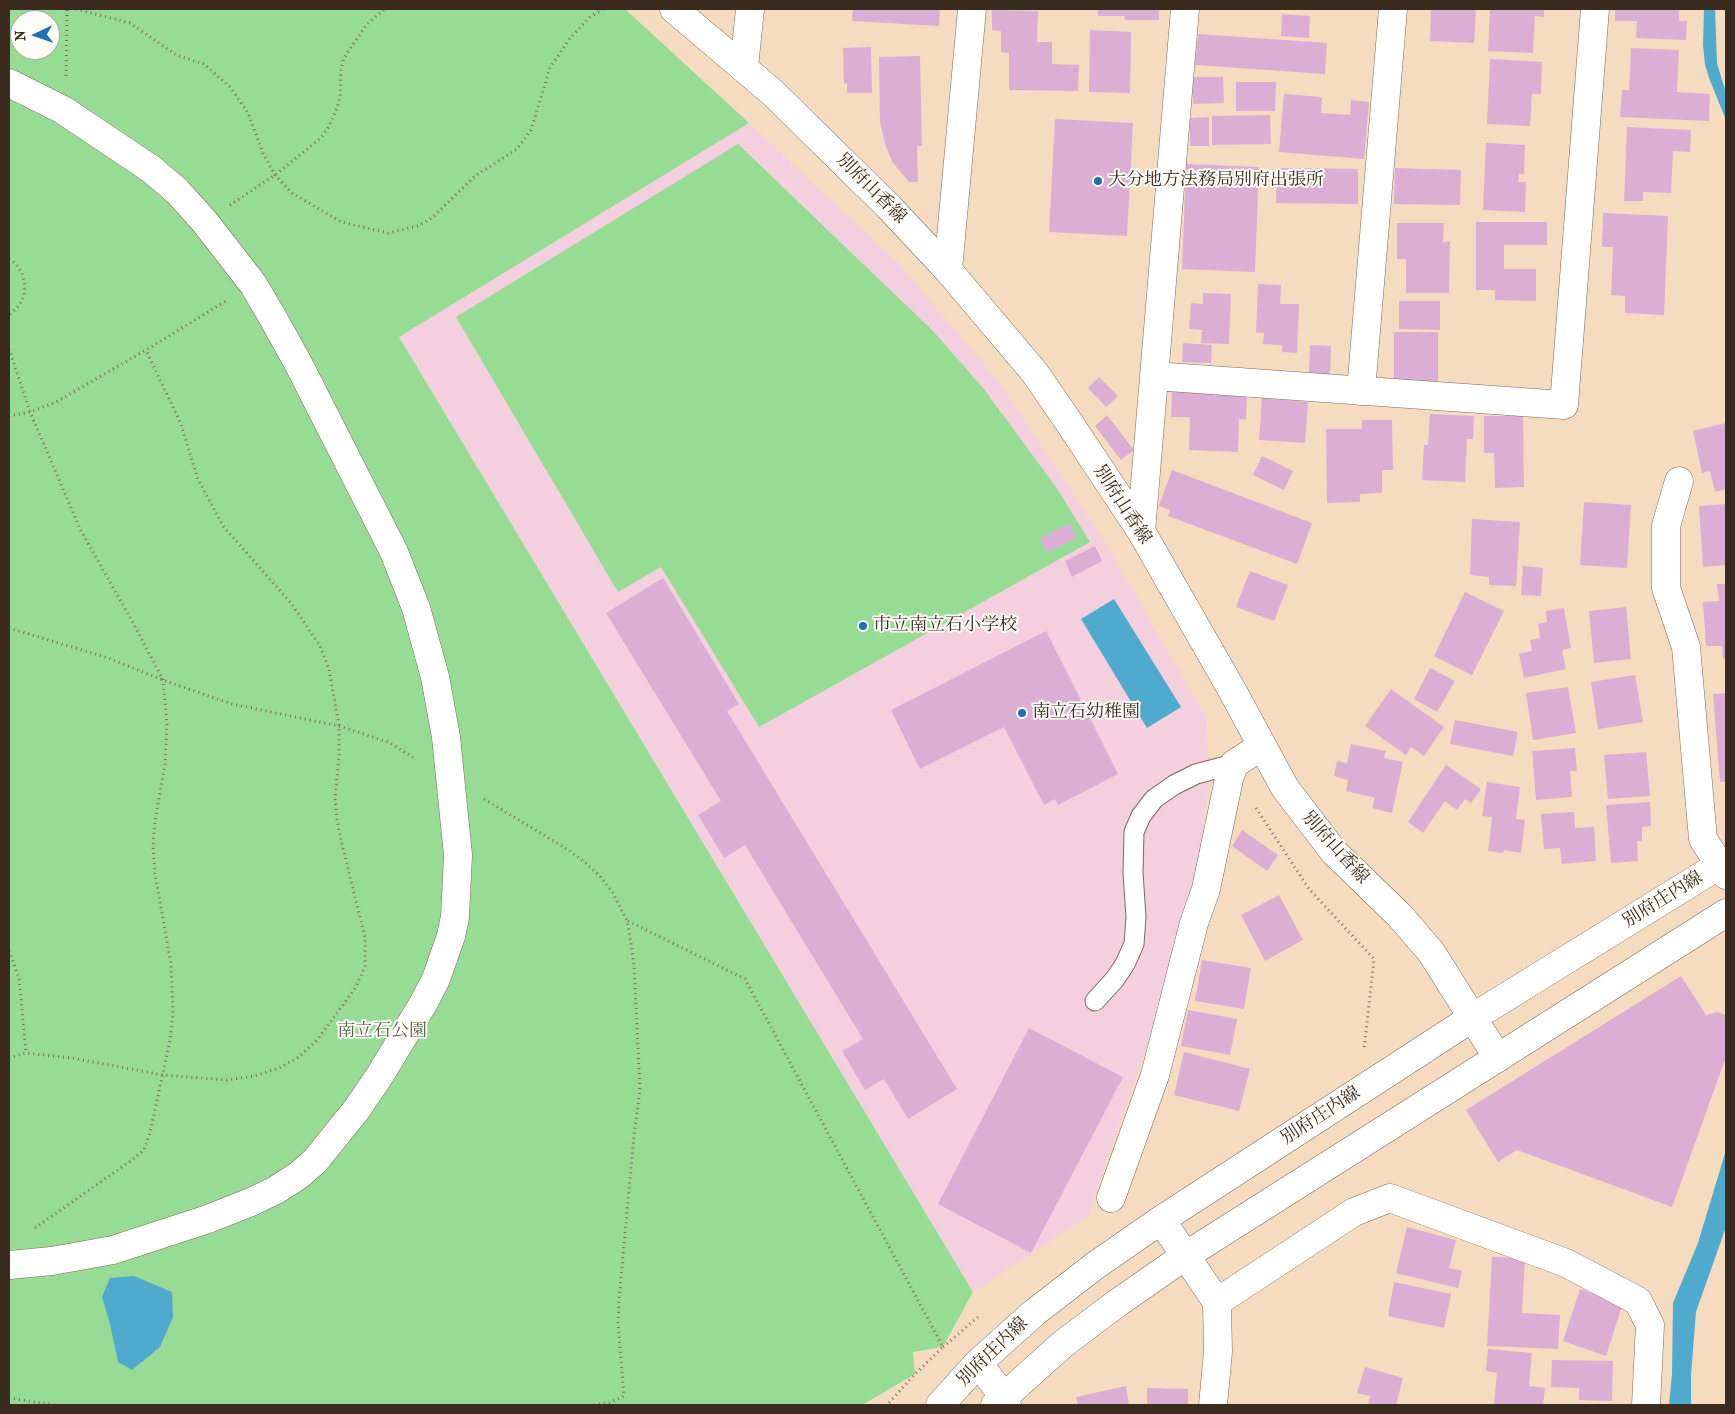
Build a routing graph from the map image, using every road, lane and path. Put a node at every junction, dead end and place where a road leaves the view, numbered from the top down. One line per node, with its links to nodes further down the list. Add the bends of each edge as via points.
1 (66, 9): 13 (path, via 67,60)
2 (76, 9): 14 (path, via 130,23 176,55 204,64 230,87 248,113)
3 (385, 9): 14 (path, via 367,24 344,58 340,97 329,126 321,138)
4 (603, 9): 14 (path, via 590,17 570,38 550,68 531,130 518,148 475,176 433,217 418,226 388,233 341,222 292,193)
5 (674, 9): 11 (street, 別府山香線)
6 (750, 9): 11 (street)
7 (972, 9): 17 (street)
8 (1185, 9): 22 (street)
9 (1393, 9): 23 (street)
10 (1595, 9): 23 (street, via 1564,405)
11 (744, 67): 17 (street, 別府山香線, via 889,207)
12 (9, 83): 13 (street)
13 (63, 110): 15 (street, via 151,169)
14 (275, 175): 15 (path)
15 (204, 222): 18 (street)
16 (9, 259): 19 (path, via 16,264 25,285 19,306)
17 (948, 270): 27 (street, 別府山香線, via 1035,373)
18 (253, 284): 21 (path); 33 (street, via 298,363 394,552 416,608 435,677)
19 (9, 315)
20 (9, 349): 24 (path)
21 (146, 350): 24 (path, via 56,402); 30 (path, via 181,424 197,476 223,526 291,603 320,646 329,669)
22 (1154, 376): 23 (street); 27 (street)
23 (1361, 391)
24 (30, 412): 25 (path); 29 (path, via 81,531)
25 (9, 416)
26 (1679, 481): 35 (street, via 1666,526 1666,588 1686,647 1703,840)
27 (1141, 531): 31 (street, 別府山香線)
28 (9, 628): 29 (path, via 108,658)
29 (163, 680): 30 (path, via 232,704); 45 (path, via 167,743 153,846 173,996 170,1040)
30 (339, 726): 33 (path, via 388,742); 45 (path, via 337,819 365,937 365,966 356,987 317,1040 299,1057 280,1068 226,1080)
31 (1262, 746): 32 (street); 40 (street, 別府山香線, via 1285,788 1308,820 1334,852 1400,916 1431,952)
32 (1234, 764): 39 (lane, via 1196,774 1174,785 1154,799 1141,816 1134,832 1134,944 1115,979); 46 (street, via 1206,889 1194,923 1155,1074)
33 (451, 779): 37 (path, via 581,860 613,893); 50 (street, via 458,855 454,917 445,957 423,1004 380,1075 315,1161 276,1190 208,1219 113,1250)
34 (1256, 807): 42 (path, via 1309,889 1374,959)
35 (1724, 867): 40 (street, 別府庄内線)
36 (1726, 913): 44 (street)
37 (628, 921): 53 (path, via 745,979); 58 (path, via 634,966 640,1090 619,1300 624,1396 609,1403)
38 (9, 951): 41 (path, via 19,978)
39 (1095, 1001)
40 (1472, 1018): 44 (street, 別府山香線); 47 (street, 別府庄内線)
41 (26, 1053): 43 (path); 45 (path)
42 (1363, 1057)
43 (9, 1058)
44 (1498, 1058): 49 (street)
45 (163, 1075): 48 (path, via 144,1150)
46 (1111, 1198)
47 (1161, 1220): 49 (street); 54 (street, 別府庄内線, via 1035,1312)
48 (31, 1230)
49 (1185, 1256): 51 (street); 56 (street, via 1064,1344)
50 (9, 1265)
51 (1218, 1302): 61 (street); 62 (street, via 1354,1212 1390,1198 1566,1263 1638,1301 1650,1325)
52 (979, 1316): 53 (path)
53 (943, 1347): 59 (path)
54 (978, 1363): 56 (street); 60 (street, 別府庄内線)
55 (9, 1398): 57 (path)
56 (1002, 1402)
57 (55, 1405)
58 (593, 1405)
59 (887, 1405)
60 (940, 1405)
61 (1213, 1405)
62 (1646, 1405)

